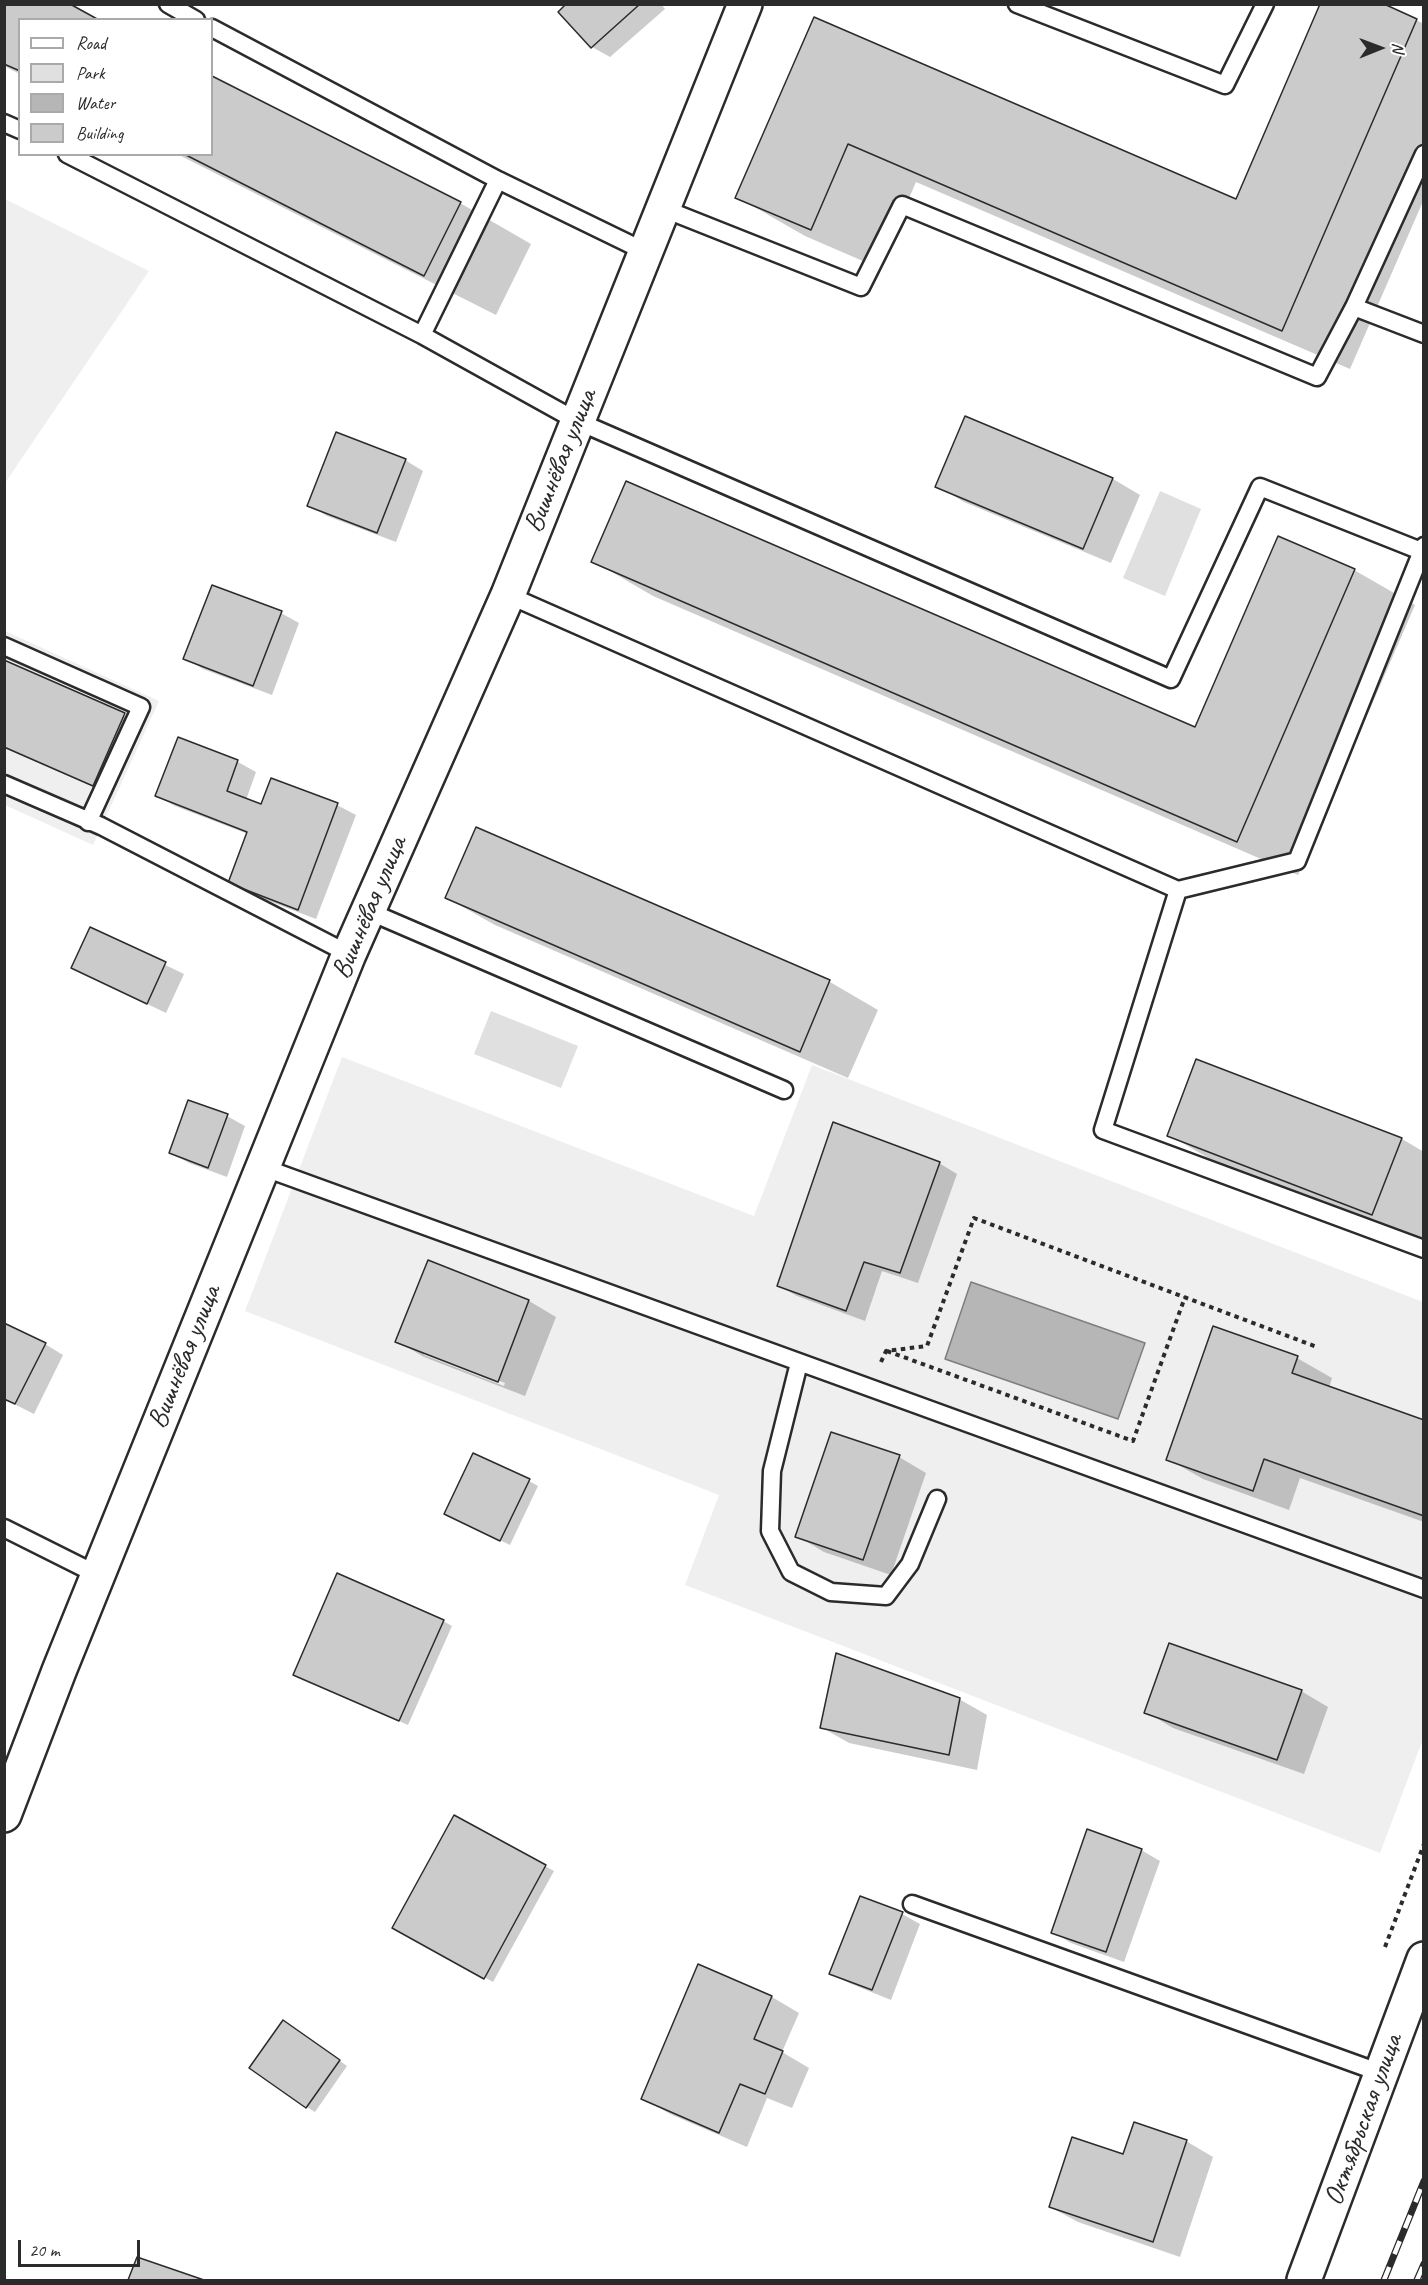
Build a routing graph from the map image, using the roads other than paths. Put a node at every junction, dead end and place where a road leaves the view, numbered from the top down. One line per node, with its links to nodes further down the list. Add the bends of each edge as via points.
1 (168, 4): 5 (lane)
2 (745, 4): 12 (street, Вишнёвая улица)
3 (1017, 4): 4 (lane, via 1225,85)
4 (1264, 4)
5 (192, 18)
6 (213, 28): 11 (lane)
7 (4, 123): 8 (lane)
8 (18, 129)
9 (1424, 154): 14 (lane)
10 (71, 156): 16 (lane)
11 (498, 180): 13 (lane); 16 (lane)
12 (662, 208): 13 (street, Вишнёвая улица); 14 (lane, via 861,287 902,205 1317,377)
13 (644, 251): 17 (street, Вишнёвая улица)
14 (1354, 307): 15 (lane)
15 (1424, 334)
16 (422, 335): 17 (lane)
17 (577, 421): 18 (lane, via 1171,679 1260,487); 19 (street, Вишнёвая улица)
18 (1422, 548): 23 (lane, via 1297,861)
19 (508, 595): 23 (lane); 24 (street, Вишнёвая улица)
20 (4, 646): 22 (lane, via 141,707)
21 (4, 784): 22 (lane)
22 (88, 822): 25 (lane)
23 (1178, 891): 28 (lane, via 1103,1130)
24 (368, 911): 25 (street, Вишнёвая улица); 26 (lane)
25 (349, 954): 27 (street, Вишнёвая улица)
26 (784, 1089)
27 (262, 1167): 29 (lane); 32 (street, Вишнёвая улица)
28 (1424, 1249)
29 (799, 1363): 30 (lane, via 772,1471 770,1531 791,1572 831,1592 886,1596 910,1563); 33 (lane)
30 (937, 1499)
31 (4, 1528): 32 (lane)
32 (98, 1575): 34 (street, Вишнёвая улица)
33 (1424, 1589)
34 (4, 1815)
35 (912, 1905): 37 (lane)
36 (1424, 1959): 37 (street, Октябрьская улица)
37 (1381, 2073): 38 (street, Октябрьская улица)
38 (1305, 2280)

